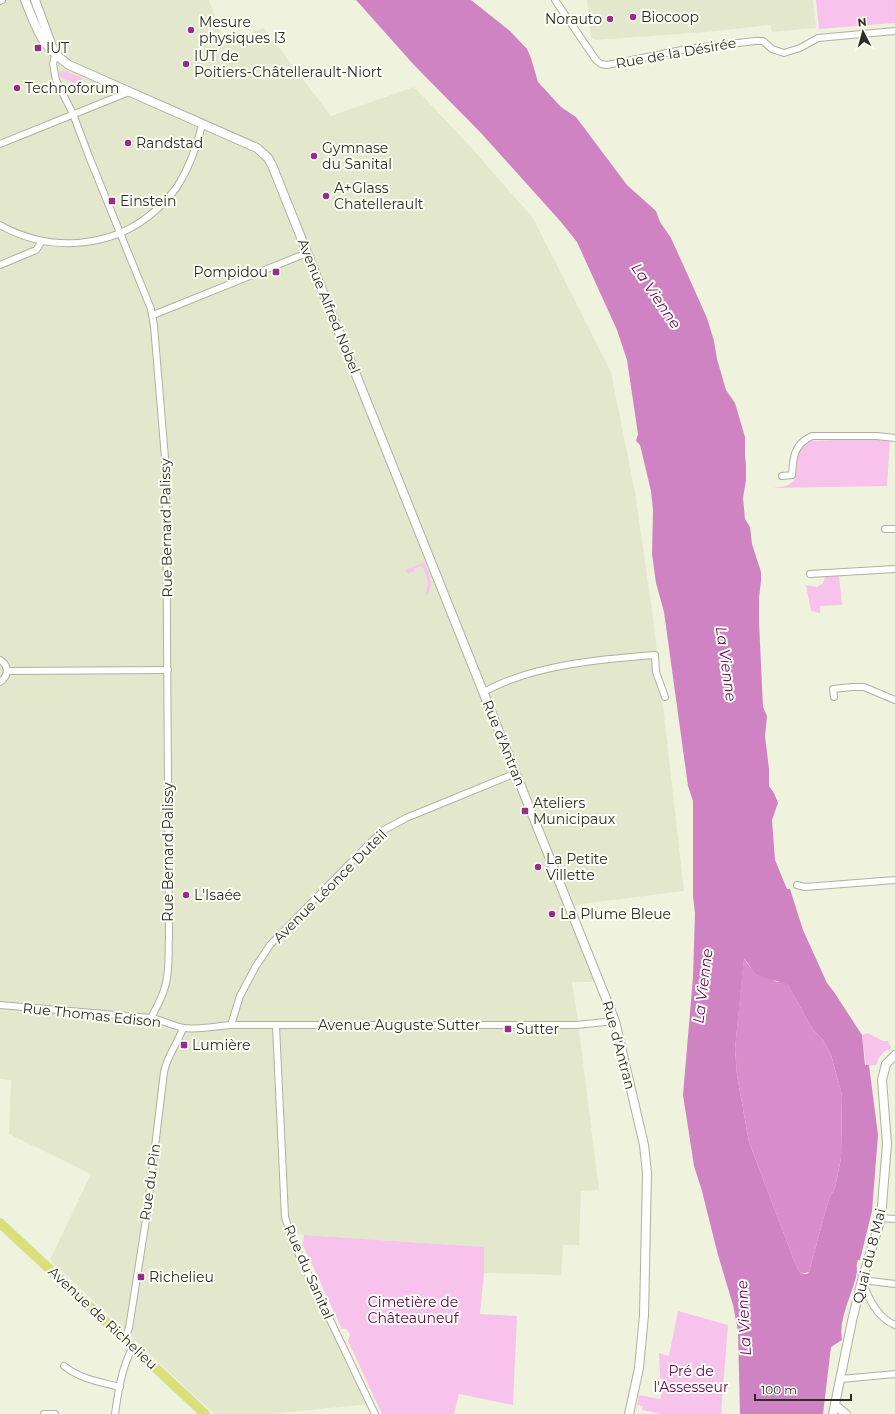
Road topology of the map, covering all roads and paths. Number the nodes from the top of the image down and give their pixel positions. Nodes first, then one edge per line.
1 (26, 0) edge
2 (35, 0) edge
3 (555, 0) edge
4 (895, 31) edge
5 (55, 55) junction
6 (129, 92) junction
7 (73, 114) junction
8 (202, 125) junction
9 (0, 144) edge
10 (0, 224) edge
11 (120, 233) junction
12 (42, 241) junction
13 (307, 253) junction
14 (0, 265) edge
15 (153, 315) junction
16 (895, 438) edge
17 (782, 476) dead end
18 (885, 529) dead end
19 (895, 529) edge
20 (895, 569) edge
21 (810, 574) dead end
22 (0, 660) edge
23 (168, 670) junction
24 (7, 671) junction
25 (476, 675) joint
26 (0, 682) edge
27 (484, 692) junction
28 (665, 697) dead end
29 (834, 697) dead end
30 (895, 700) edge
31 (516, 773) junction
32 (895, 880) edge
33 (797, 885) dead end
34 (0, 1005) edge
35 (151, 1018) junction
36 (615, 1021) junction
37 (231, 1025) junction
38 (276, 1026) junction
39 (183, 1028) junction
40 (892, 1057) edge
41 (881, 1218) junction
42 (895, 1219) edge
43 (0, 1223) edge
44 (862, 1280) junction
45 (895, 1284) edge
46 (895, 1325) edge
47 (125, 1339) junction
48 (133, 1347) junction
49 (64, 1366) dead end
50 (895, 1374) edge
51 (841, 1379) junction
52 (120, 1387) junction
53 (835, 1405) junction
54 (44, 1414) edge
55 (55, 1414) edge
56 (115, 1414) edge
57 (205, 1414) edge
58 (375, 1414) edge
59 (630, 1414) edge
60 (833, 1414) edge
61 (846, 1414) edge

1 - 5 street, Avenue Alfred Nobel
2 - 5 street
3 - 4 street, Rue de la Désirée
5 - 6 street, Avenue Alfred Nobel
5 - 7 street, Rue Bernard Palissy
6 - 7 street
6 - 8 street, Avenue Alfred Nobel
7 - 9 street
7 - 11 street, Rue Bernard Palissy
8 - 11 street
8 - 13 street, Avenue Alfred Nobel
10 - 12 street
11 - 12 street
11 - 15 street, Rue Bernard Palissy
12 - 14 street
13 - 15 street
13 - 25 street, Avenue Alfred Nobel
15 - 23 street, Rue Bernard Palissy
16 - 17 street
18 - 19 street
20 - 21 street
22 - 24 street
23 - 24 street
23 - 35 street, Rue Bernard Palissy
24 - 26 street
25 - 27 street, Rue d'Antran
27 - 28 street
27 - 31 street, Rue d'Antran
29 - 30 street
31 - 36 street, Rue d'Antran
31 - 37 street, Avenue Léonce Duteil
32 - 33 street
34 - 35 street, Rue Thomas Edison
35 - 39 street, Rue Thomas Edison
36 - 38 street, Avenue Auguste Sutter
36 - 59 street, Rue d'Antran
37 - 38 street, Avenue Auguste Sutter
37 - 39 street, Avenue Auguste Sutter
38 - 58 street, Rue du Sanital
39 - 47 street, Rue du Pin
40 - 41 street, Quai du 8 Mai
41 - 42 street
41 - 44 street, Quai du 8 Mai
43 - 47 main road, Avenue de Richelieu
44 - 45 street
44 - 46 street
44 - 51 street, Quai du 8 Mai
47 - 48 main road, Avenue de Richelieu
48 - 52 street
48 - 57 main road, Avenue de Richelieu
49 - 52 street
50 - 51 street
51 - 53 street, Quai du 8 Mai
52 - 56 street
53 - 60 street, Quai du 8 Mai
53 - 61 street
54 - 55 street

